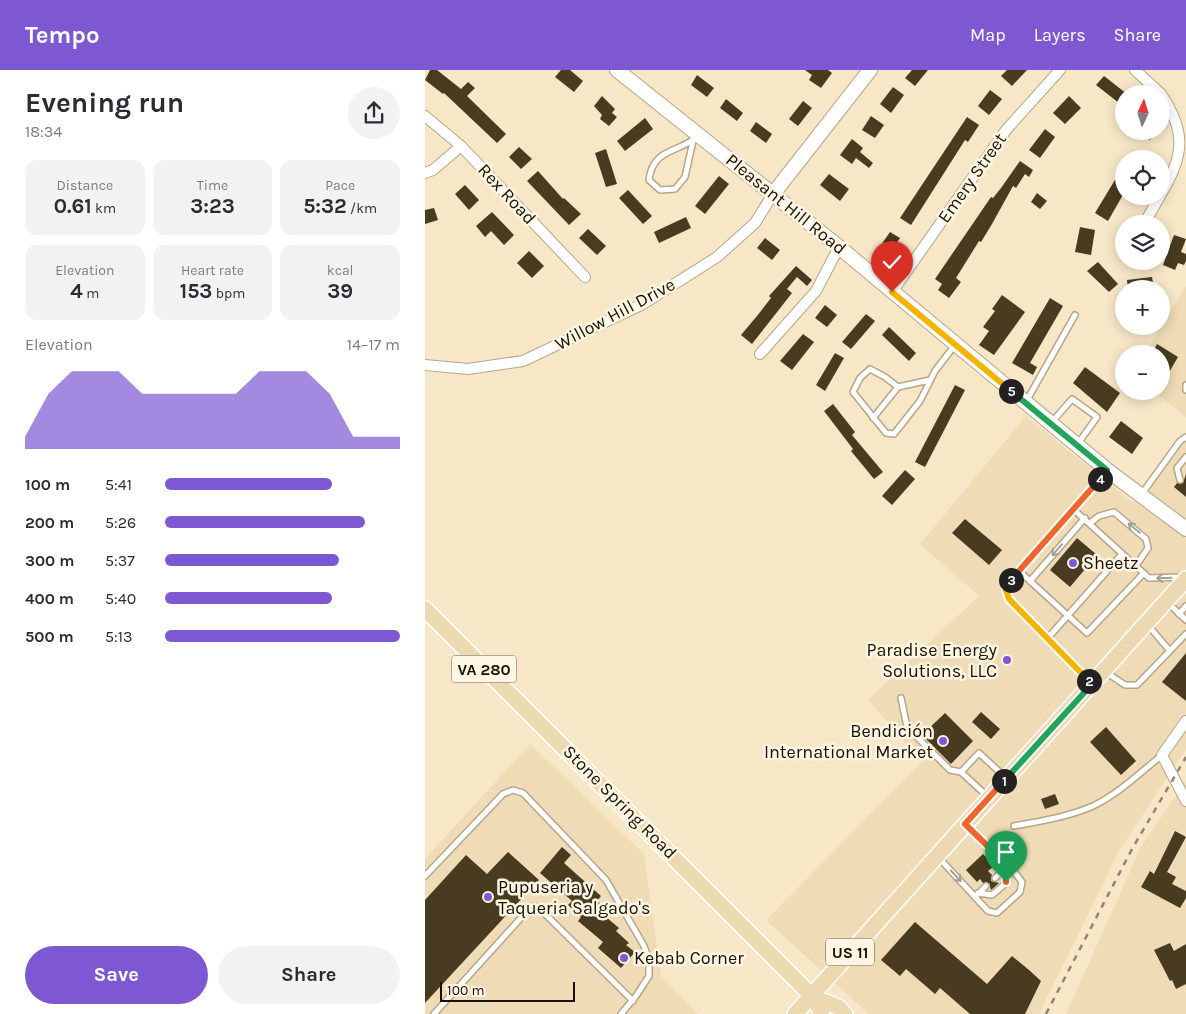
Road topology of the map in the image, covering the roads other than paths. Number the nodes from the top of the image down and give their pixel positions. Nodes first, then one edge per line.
1 (617, 70) edge
2 (1060, 70) edge
3 (1135, 70) edge
4 (867, 71) edge
5 (1151, 85) edge
6 (1170, 104) edge
7 (425, 116) edge
8 (696, 138) junction
9 (461, 146) junction
10 (425, 173) edge
11 (1170, 179) edge
12 (773, 194) junction
13 (839, 247) junction
14 (585, 277) dead end
15 (892, 292) junction
16 (1075, 315) dead end
17 (955, 345) junction
18 (760, 354) dead end
19 (425, 365) edge
20 (930, 380) junction
21 (1186, 385) edge
22 (898, 388) junction
23 (1186, 390) edge
24 (1025, 403) junction
25 (873, 418) junction
26 (1051, 424) junction
27 (1186, 437) edge
28 (1077, 446) junction
29 (1186, 457) edge
30 (1107, 470) junction
31 (1180, 480) dead end
32 (1141, 495) junction
33 (1073, 509) junction
34 (1085, 518) junction
35 (1090, 523) junction
36 (1186, 529) edge
37 (1122, 554) junction
38 (1135, 567) junction
39 (1019, 571) junction
40 (1143, 574) junction
41 (1186, 578) edge
42 (1030, 581) junction
43 (1125, 581) dead end
44 (1130, 586) junction
45 (1117, 590) dead end
46 (1122, 595) junction
47 (1110, 598) dead end
48 (1080, 600) junction
49 (1115, 602) junction
50 (1167, 602) junction
51 (1085, 604) dead end
52 (1103, 605) dead end
53 (1186, 606) edge
54 (425, 609) edge
55 (1108, 610) junction
56 (1179, 614) junction
57 (1066, 615) junction
58 (1186, 620) edge
59 (1147, 624) junction
60 (1186, 634) edge
61 (1047, 639) junction
62 (1170, 651) junction
63 (1104, 671) junction
64 (1092, 684) junction
65 (901, 698) dead end
66 (1186, 721) edge
67 (1162, 755) junction
68 (961, 772) junction
69 (1007, 778) junction
70 (989, 798) junction
71 (1186, 801) edge
72 (965, 824) junction
73 (1013, 826) dead end
74 (937, 855) junction
75 (1006, 867) junction
76 (425, 876) edge
77 (995, 878) dead end
78 (986, 886) dead end
79 (977, 895) junction
80 (813, 997) junction
81 (633, 1001) junction
82 (434, 1014) edge
83 (621, 1014) edge
84 (795, 1014) edge
85 (822, 1014) edge
86 (845, 1014) edge

1 - 8 street, Pleasant Hill Road
2 - 15 street, Emery Street
3 - 5 street
4 - 12 street
6 - 11 street
7 - 9 street, Rex Road
8 - 8 lane
8 - 12 street, Pleasant Hill Road
9 - 10 street
9 - 14 street, Rex Road
12 - 13 street, Pleasant Hill Road
12 - 19 street, Willow Hill Drive
13 - 15 street, Pleasant Hill Road
13 - 18 street
15 - 17 street, Pleasant Hill Road
16 - 24 lane
17 - 20 lane
17 - 24 street, Pleasant Hill Road
20 - 22 lane
20 - 25 lane
21 - 23 lane
22 - 25 lane
22 - 25 lane
24 - 26 street, Pleasant Hill Road
26 - 28 street, Pleasant Hill Road
26 - 28 lane
27 - 32 lane
28 - 30 street, Pleasant Hill Road
29 - 31 lane
30 - 32 street, Pleasant Hill Road
30 - 33 lane
32 - 36 street, Pleasant Hill Road
33 - 34 lane
33 - 39 lane
34 - 35 lane
34 -> 42 lane
35 - 37 lane
38 -> 35 lane
37 - 38 lane
37 - 48 lane
38 - 40 lane
39 - 42 lane
39 - 61 lane
41 -> 40 lane
40 - 44 lane
41 - 50 main road, US 11
42 - 57 lane
43 - 44 lane
44 - 46 lane
45 - 46 lane
46 - 49 lane
47 - 49 lane
48 - 51 lane
48 - 57 lane
49 - 55 lane
50 - 56 lane
50 - 59 main road, US 11
52 - 55 lane
53 - 56 lane
54 - 80 main road, Stone Spring Road / VA 280
55 - 57 lane
56 - 58 lane
57 - 61 lane
59 - 62 lane
59 - 63 main road, US 11
60 - 62 lane
61 - 64 lane
62 - 63 lane
63 - 64 main road, US 11
64 - 69 main road, US 11
65 - 68 lane
66 - 67 street
67 - 71 street
67 - 73 lane
68 - 69 lane
68 - 70 lane
69 - 70 main road, US 11
70 - 72 main road, US 11
72 - 74 main road, US 11
72 - 75 lane
74 -> 79 lane
74 - 80 main road, US 11
75 - 77 lane
75 - 79 lane
75 - 79 lane
76 - 81 lane
78 - 79 lane
80 - 84 main road, US 11
80 - 85 main road, Stone Spring Road / VA 280
80 - 86 main road, Stone Spring Road / VA 280
81 - 82 lane
81 - 83 lane

